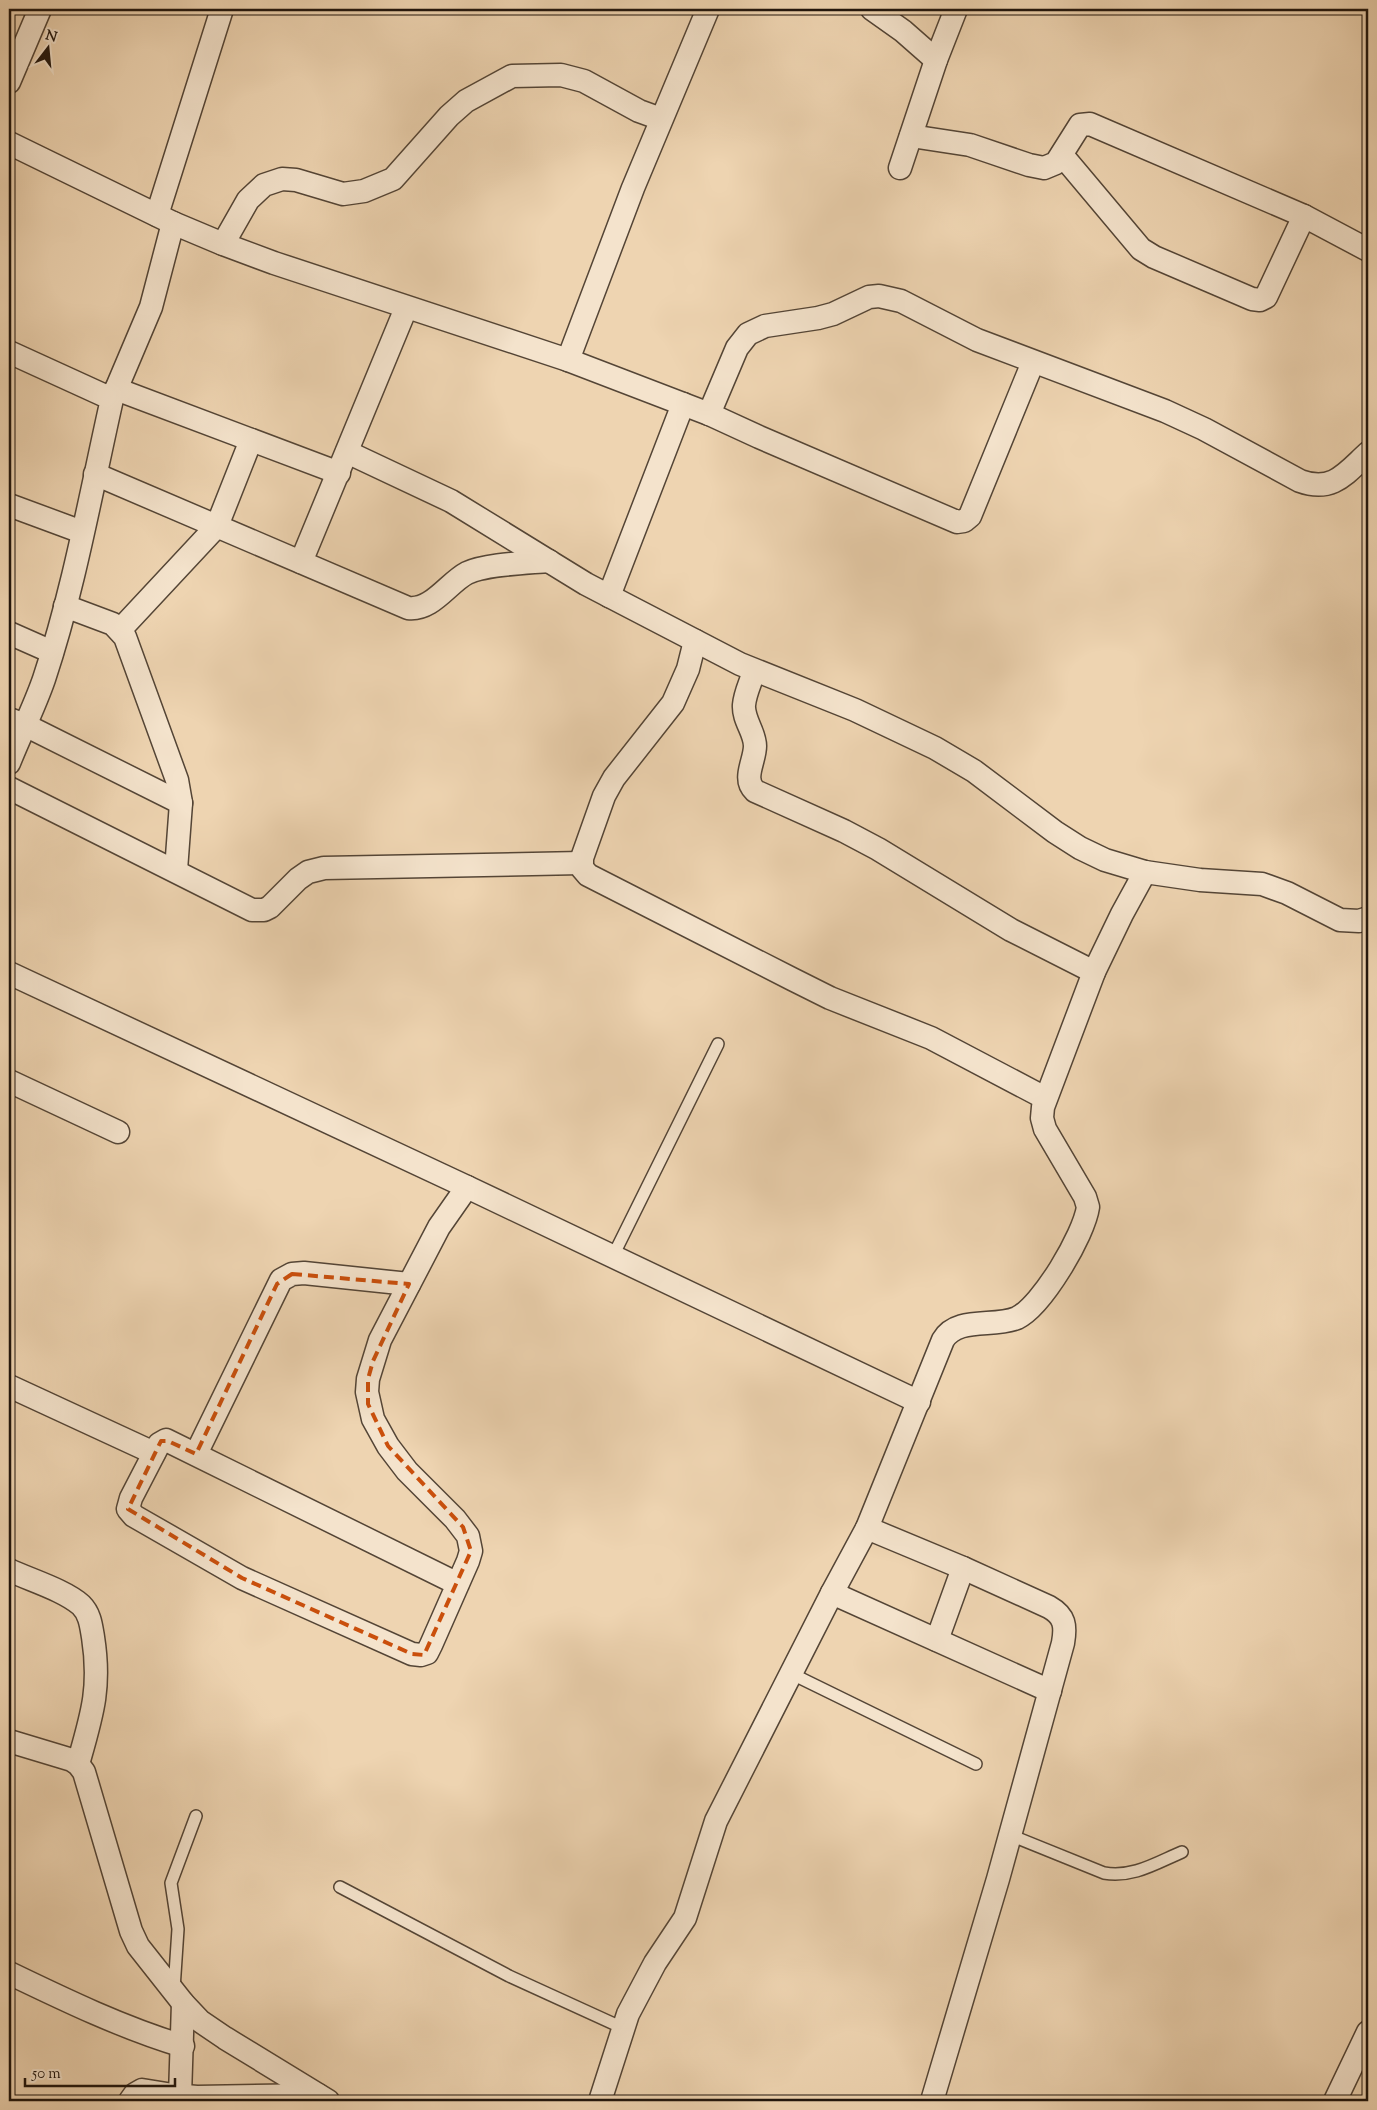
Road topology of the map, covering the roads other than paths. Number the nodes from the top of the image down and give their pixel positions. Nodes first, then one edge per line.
1 (40, 9) edge
2 (222, 9) edge
3 (708, 9) edge
4 (872, 9) edge
5 (956, 9) edge
6 (936, 60) junction
7 (9, 82) edge
8 (661, 119) junction
9 (911, 136) junction
10 (9, 143) edge
11 (1062, 155) junction
12 (900, 168) dead end
13 (1304, 216) junction
14 (165, 219) junction
15 (223, 244) junction
16 (1368, 250) edge
17 (406, 308) junction
18 (9, 352) edge
19 (568, 360) junction
20 (1032, 362) junction
21 (114, 394) junction
22 (682, 404) junction
23 (709, 414) junction
24 (251, 440) junction
25 (347, 452) junction
26 (1368, 453) edge
27 (339, 473) junction
28 (95, 474) junction
29 (9, 505) edge
30 (217, 526) junction
31 (82, 532) junction
32 (549, 560) junction
33 (301, 562) junction
34 (609, 596) junction
35 (65, 606) junction
36 (120, 630) junction
37 (9, 633) edge
38 (696, 640) junction
39 (52, 652) junction
40 (754, 670) junction
41 (17, 722) edge
42 (9, 763) edge
43 (9, 788) edge
44 (181, 804) junction
45 (581, 863) junction
46 (176, 870) junction
47 (1145, 872) junction
48 (1368, 918) edge
49 (1094, 972) junction
50 (9, 973) edge
51 (718, 1044) dead end
52 (9, 1080) edge
53 (1045, 1098) junction
54 (118, 1132) dead end
55 (467, 1186) junction
56 (613, 1256) junction
57 (409, 1284) junction
58 (9, 1386) edge
59 (919, 1402) junction
60 (154, 1452) junction
61 (196, 1454) junction
62 (867, 1528) junction
63 (963, 1568) junction
64 (9, 1570) edge
65 (458, 1584) junction
66 (832, 1593) junction
67 (937, 1640) junction
68 (790, 1673) junction
69 (1050, 1691) junction
70 (9, 1741) edge
71 (78, 1764) junction
72 (976, 1764) dead end
73 (196, 1816) dead end
74 (1010, 1836) junction
75 (1182, 1852) dead end
76 (340, 1887) dead end
77 (9, 1973) edge
78 (178, 1997) junction
79 (623, 2028) junction
80 (1366, 2041) edge
81 (183, 2046) junction
82 (180, 2096) junction
83 (323, 2098) edge
84 (130, 2101) edge
85 (600, 2101) edge
86 (932, 2101) edge
87 (1335, 2101) edge

1 - 7 street
2 - 14 street
3 - 8 street
4 - 6 street
5 - 6 street
6 - 9 street
8 - 15 street
8 - 19 street
9 - 11 street
9 - 12 street
10 - 14 street
11 - 13 street
11 - 13 street
13 - 16 street
14 - 15 street
14 - 21 street
15 - 17 street
17 - 19 street
17 - 25 street
18 - 21 street
19 - 22 street
20 - 23 street
20 - 23 street
20 - 26 street
21 - 24 street
21 - 28 street
22 - 23 street
22 - 34 street
24 - 27 street
24 - 30 street
25 - 27 street
25 - 32 street
27 - 33 street
28 - 30 street
28 - 31 street
29 - 31 street
30 - 33 street
30 - 36 street
31 - 35 street
32 - 33 street
32 - 34 street
34 - 38 street
35 - 36 street
35 - 39 street
36 - 44 street
37 - 39 street
38 - 40 street
38 - 45 street
39 - 41 street
40 - 47 street
40 - 49 street
41 - 42 street
41 - 44 street
43 - 46 street
44 - 46 street
45 - 46 street
45 - 53 street
47 - 48 street
47 - 49 street
49 - 53 street
50 - 55 street
51 - 56 lane
52 - 54 street
53 - 59 street
55 - 56 street
55 - 57 street
56 - 59 street
57 - 61 street
57 - 65 street
58 - 60 street
59 - 62 street
60 - 61 street
60 - 65 street
61 - 65 street
62 - 63 street
62 - 66 street
63 - 67 street
63 - 69 street
64 - 71 street
66 - 67 street
66 - 68 street
67 - 69 street
68 - 72 lane
68 - 79 street
69 - 74 street
70 - 71 street
71 - 78 street
73 - 78 lane
74 - 75 lane
74 - 86 street
76 - 79 lane
77 - 81 street
78 - 81 street
78 - 83 street
79 - 85 street
80 - 87 street
81 - 82 street
82 - 83 street
82 - 84 street

